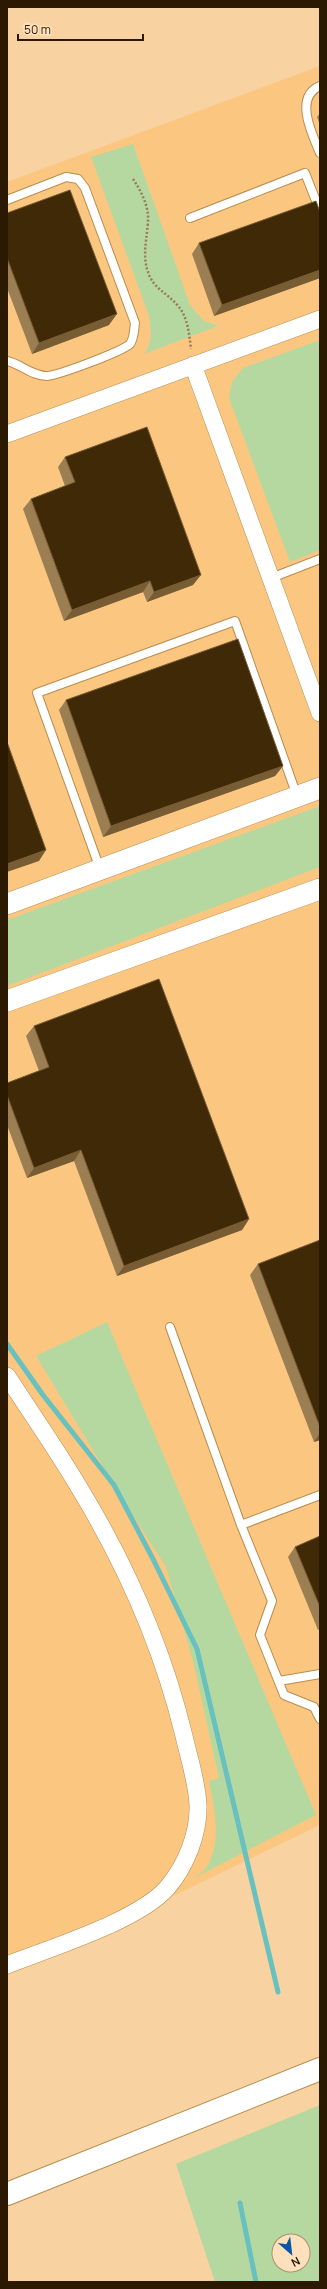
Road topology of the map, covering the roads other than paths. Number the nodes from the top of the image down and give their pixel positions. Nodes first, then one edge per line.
1 (320, 86) edge
2 (320, 154) edge
3 (7, 200) edge
4 (320, 211) edge
5 (190, 218) dead end
6 (320, 319) edge
7 (7, 361) edge
8 (193, 365) junction
9 (7, 434) edge
10 (320, 559) edge
11 (271, 578) junction
12 (320, 713) edge
13 (320, 788) edge
14 (297, 796) junction
15 (101, 870) junction
16 (320, 889) edge
17 (7, 904) edge
18 (7, 1000) edge
19 (170, 1327) dead end
20 (7, 1376) edge
21 (12, 1393) edge
22 (320, 1495) edge
23 (241, 1525) junction
24 (320, 1674) edge
25 (279, 1681) junction
26 (320, 1719) edge
27 (7, 1965) edge
28 (320, 2069) edge
29 (7, 2194) edge

1 - 2 lane
3 - 7 lane
4 - 5 lane
6 - 8 street
8 - 9 street
8 - 11 street
10 - 11 lane
11 - 12 street
13 - 14 street
14 - 15 street
14 - 15 lane
15 - 17 street
16 - 18 street
19 - 23 lane
20 - 21 street
21 - 27 street
22 - 23 lane
23 - 25 lane
24 - 25 lane
25 - 26 lane
28 - 29 highway

